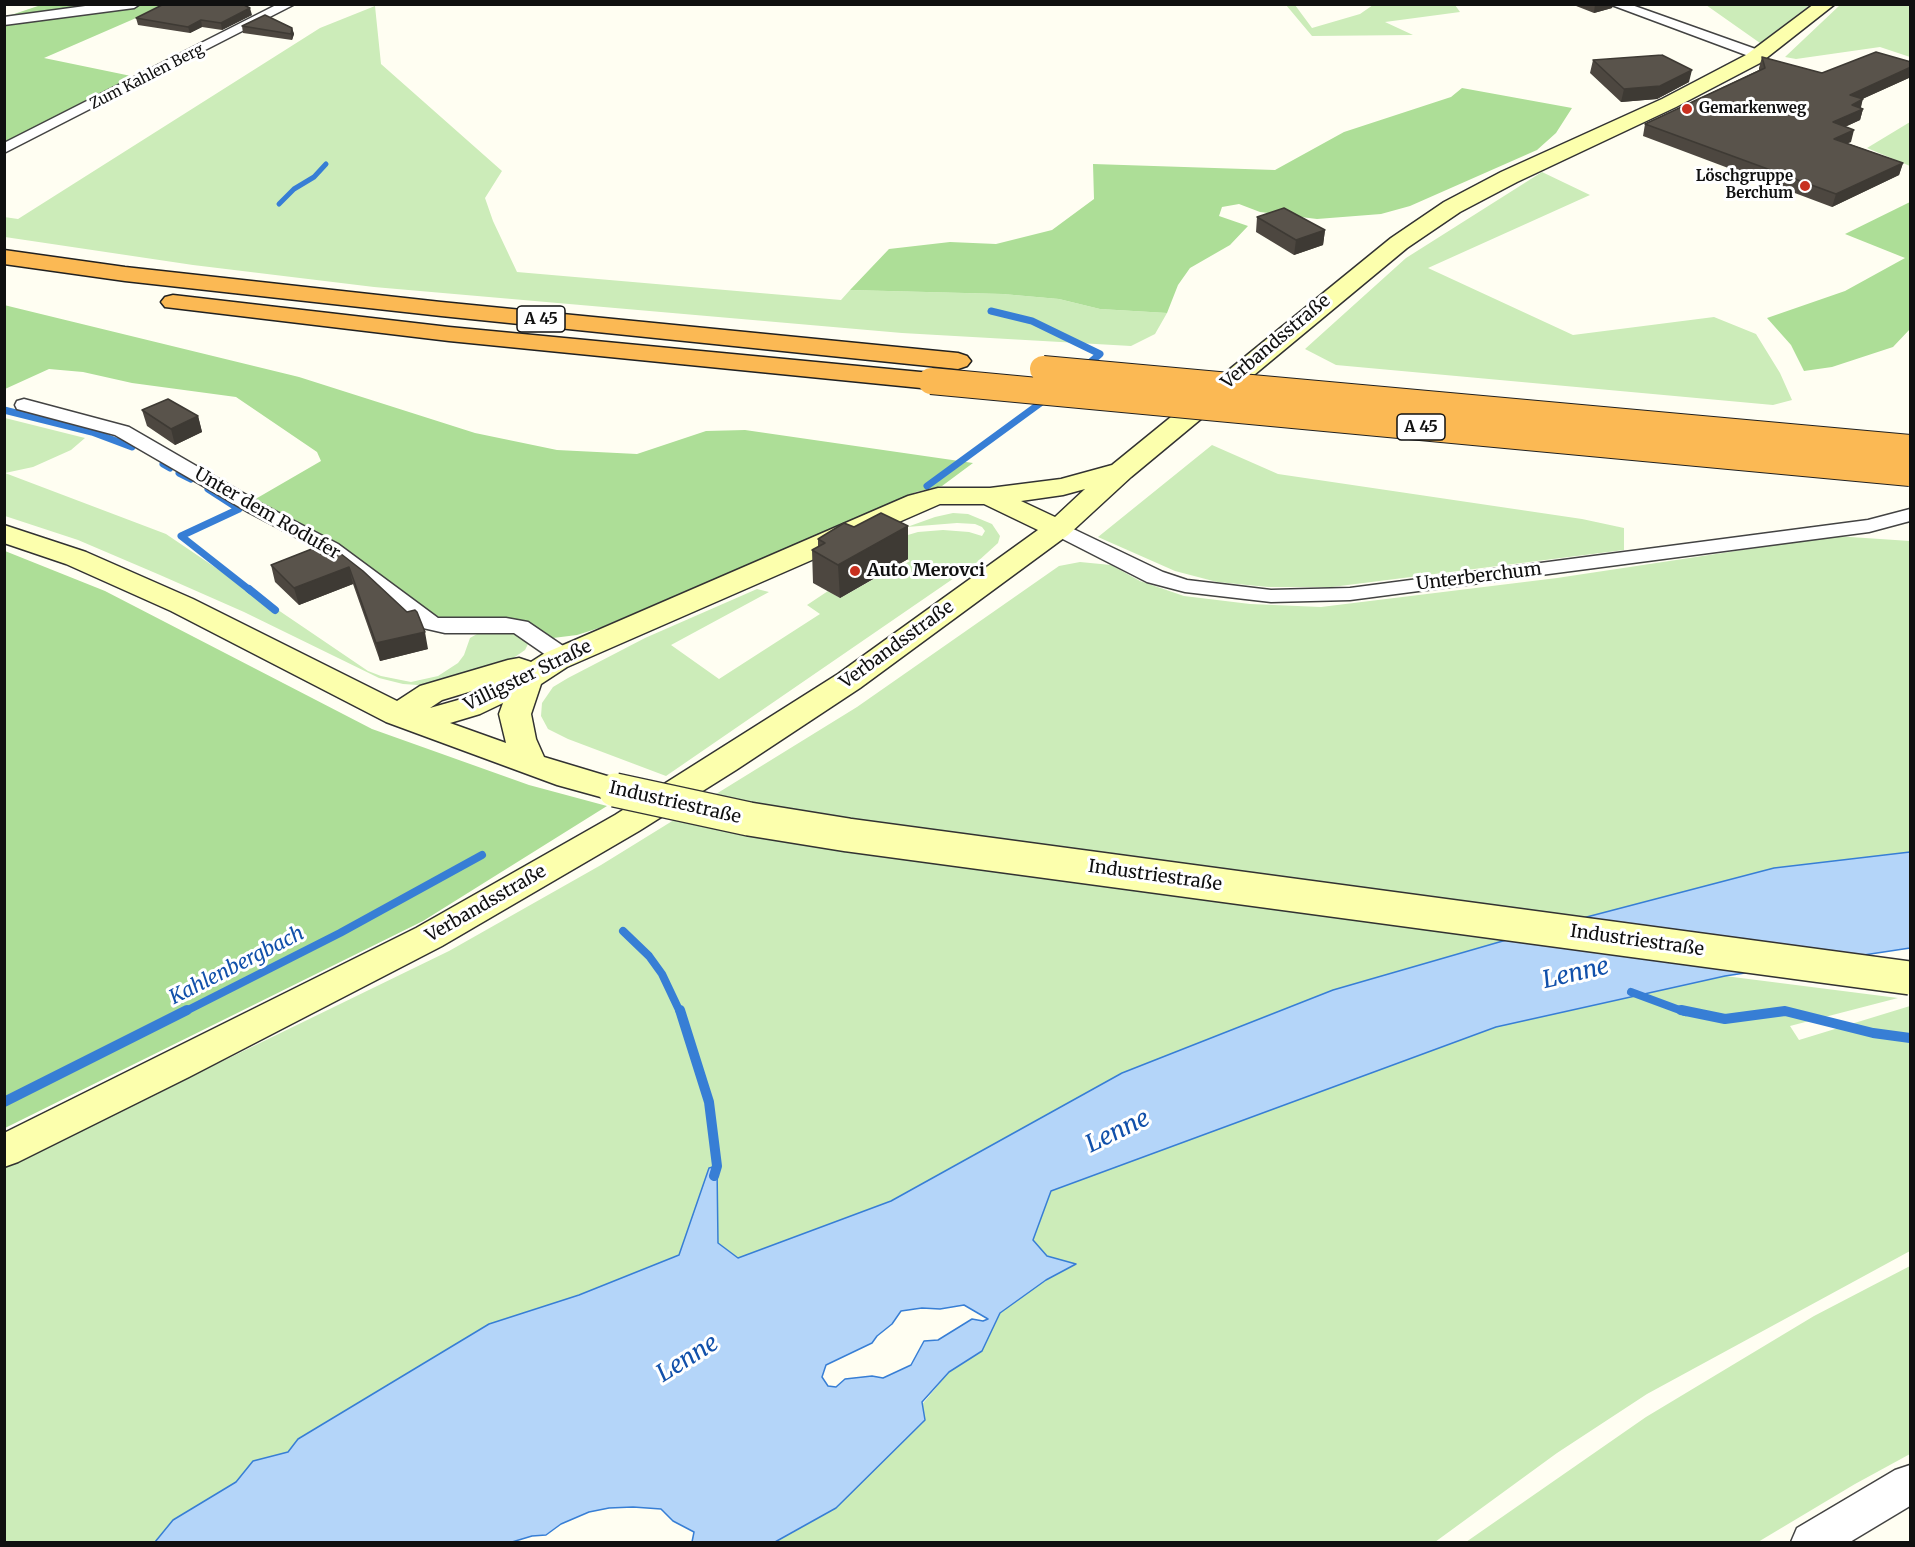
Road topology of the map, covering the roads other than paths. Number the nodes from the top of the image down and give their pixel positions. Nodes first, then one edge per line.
1 (134, 4) edge
2 (289, 4) edge
3 (1615, 4) edge
4 (1826, 4) edge
5 (4, 21) edge
6 (1759, 56) junction
7 (4, 149) edge
8 (4, 257) edge
9 (62, 288) dead end
10 (24, 405) dead end
11 (1911, 448) edge
12 (1121, 471) junction
13 (1911, 473) edge
14 (989, 496) junction
15 (1911, 515) edge
16 (1058, 529) junction
17 (4, 533) edge
18 (560, 658) junction
19 (527, 679) junction
20 (404, 718) junction
21 (531, 764) junction
22 (1911, 978) edge
23 (4, 1151) edge
24 (1911, 1484) edge
25 (1812, 1542) edge

1 - 5 street
2 - 7 street, Zum Kahlen Berg
3 - 6 street
4 - 6 main road, Verbandsstraße
6 - 12 main road, Verbandsstraße
8 - 11 highway, A 45, bridge
9 - 13 highway, A 45, bridge
10 - 18 street, Unter dem Rodufer
12 - 14 main road
12 - 16 main road, Verbandsstraße
14 - 16 main road, Villigster Straße
14 - 18 main road, Villigster Straße
15 - 16 street, Unterberchum
16 - 23 main road, Verbandsstraße
17 - 20 main road
18 - 19 main road, Villigster Straße
18 - 20 main road
19 - 20 main road, Villigster Straße
19 - 21 main road
20 - 21 main road, Industriestraße
21 - 22 main road, Industriestraße, bridge
24 - 25 street

